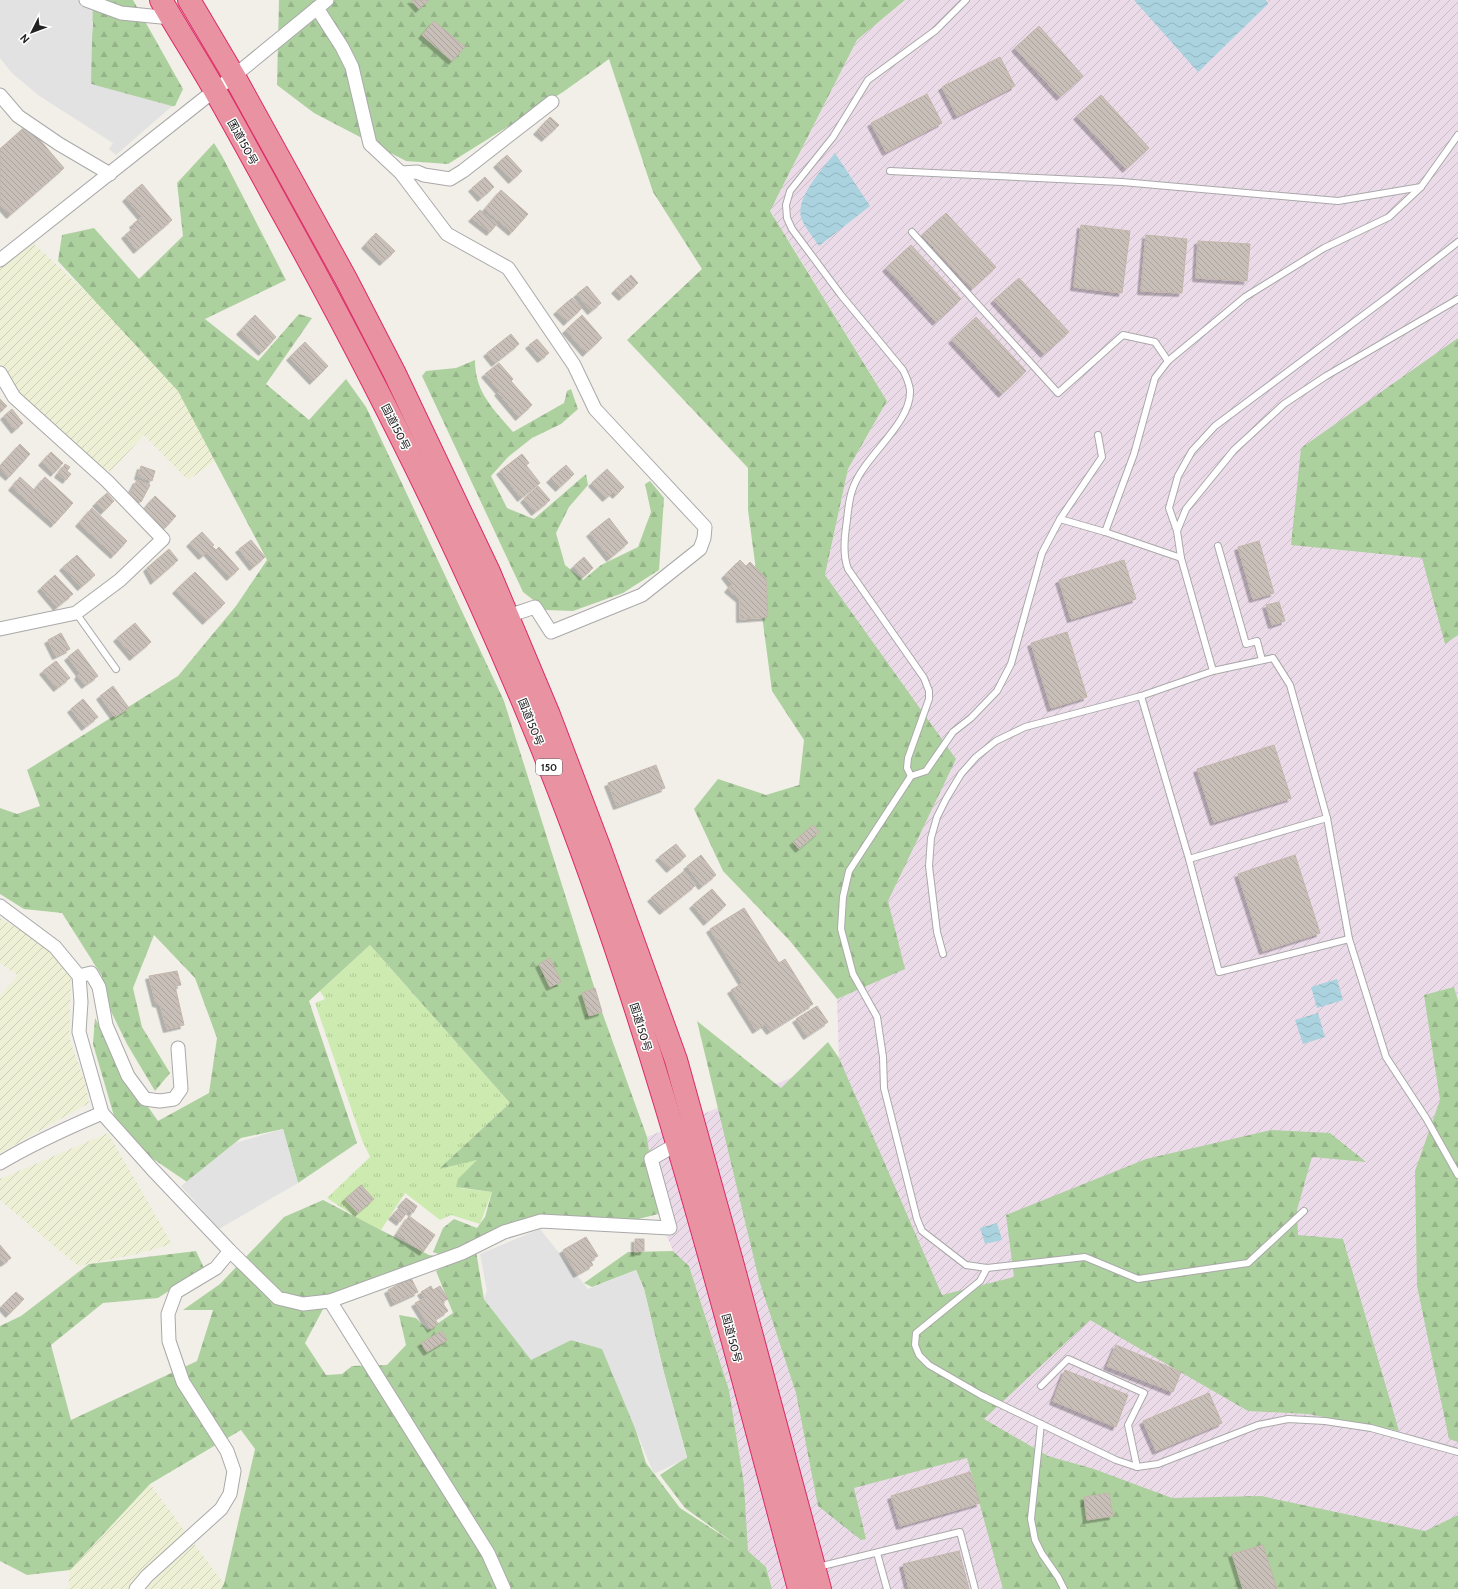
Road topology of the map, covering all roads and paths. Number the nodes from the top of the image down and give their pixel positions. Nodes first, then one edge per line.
1 (86, 0) edge
2 (189, 0) edge
3 (966, 0) edge
4 (322, 4) edge
5 (166, 9) edge
6 (234, 76) junction
7 (214, 90) junction
8 (0, 94) edge
9 (552, 102) dead end
10 (1458, 135) edge
11 (890, 171) dead end
12 (402, 173) junction
13 (110, 174) junction
14 (1421, 187) junction
15 (912, 232) dead end
16 (1458, 242) edge
17 (0, 260) edge
18 (1458, 299) edge
19 (1168, 361) junction
20 (0, 373) edge
21 (1098, 435) dead end
22 (1060, 519) junction
23 (1177, 531) junction
24 (1105, 532) junction
25 (1218, 546) dead end
26 (1182, 558) junction
27 (76, 612) junction
28 (508, 616) junction
29 (0, 629) edge
30 (1262, 660) junction
31 (116, 669) dead end
32 (1213, 671) junction
33 (1141, 696) junction
34 (911, 776) junction
35 (1327, 818) junction
36 (1189, 859) junction
37 (0, 906) edge
38 (1349, 939) junction
39 (943, 954) dead end
40 (79, 976) junction
41 (178, 1048) dead end
42 (102, 1113) junction
43 (677, 1144) junction
44 (0, 1163) edge
45 (1458, 1175) edge
46 (1304, 1211) dead end
47 (230, 1251) junction
48 (987, 1268) junction
49 (330, 1301) junction
50 (1041, 1386) dead end
51 (1041, 1424) junction
52 (1458, 1452) edge
53 (1137, 1467) junction
54 (877, 1553) junction
55 (814, 1568) junction
56 (136, 1589) edge
57 (504, 1589) edge
58 (799, 1589) edge
59 (820, 1589) edge
60 (887, 1589) edge
61 (975, 1589) edge
62 (1064, 1589) edge

1 - 5 street
2 - 6 highway, 国道150号 / 150
3 - 34 lane
4 - 6 street
4 - 12 street
5 - 7 highway, 国道150号 / 150
6 - 7 street
6 - 28 highway, 国道150号 / 150
7 - 13 street
7 - 43 highway, 国道150号 / 150
8 - 13 street
9 - 12 street
10 - 14 lane
11 - 14 lane
12 - 28 street
13 - 17 street
14 - 19 lane
15 - 19 lane
16 - 23 lane
18 - 23 lane
19 - 24 lane
20 - 27 street
21 - 22 lane
22 - 24 lane
22 - 34 lane
23 - 26 lane
24 - 26 lane
25 - 30 lane
26 - 32 lane
27 - 29 street
27 - 31 lane
28 - 55 highway, 国道150号 / 150
30 - 32 lane
30 - 35 lane
32 - 33 lane
33 - 36 lane
33 - 39 lane
34 - 48 lane
35 - 36 lane
35 - 38 lane
36 - 38 lane
37 - 40 street
38 - 45 lane
40 - 41 street
40 - 42 street
42 - 44 street
42 - 47 street
43 - 49 street
43 - 58 highway, 国道150号 / 150
46 - 48 lane
47 - 49 street
47 - 56 street
48 - 51 lane
49 - 57 street
50 - 53 lane
51 - 53 lane
51 - 62 lane
52 - 53 lane
54 - 55 lane
54 - 60 lane
54 - 61 lane
55 - 59 highway, 国道150号 / 150

